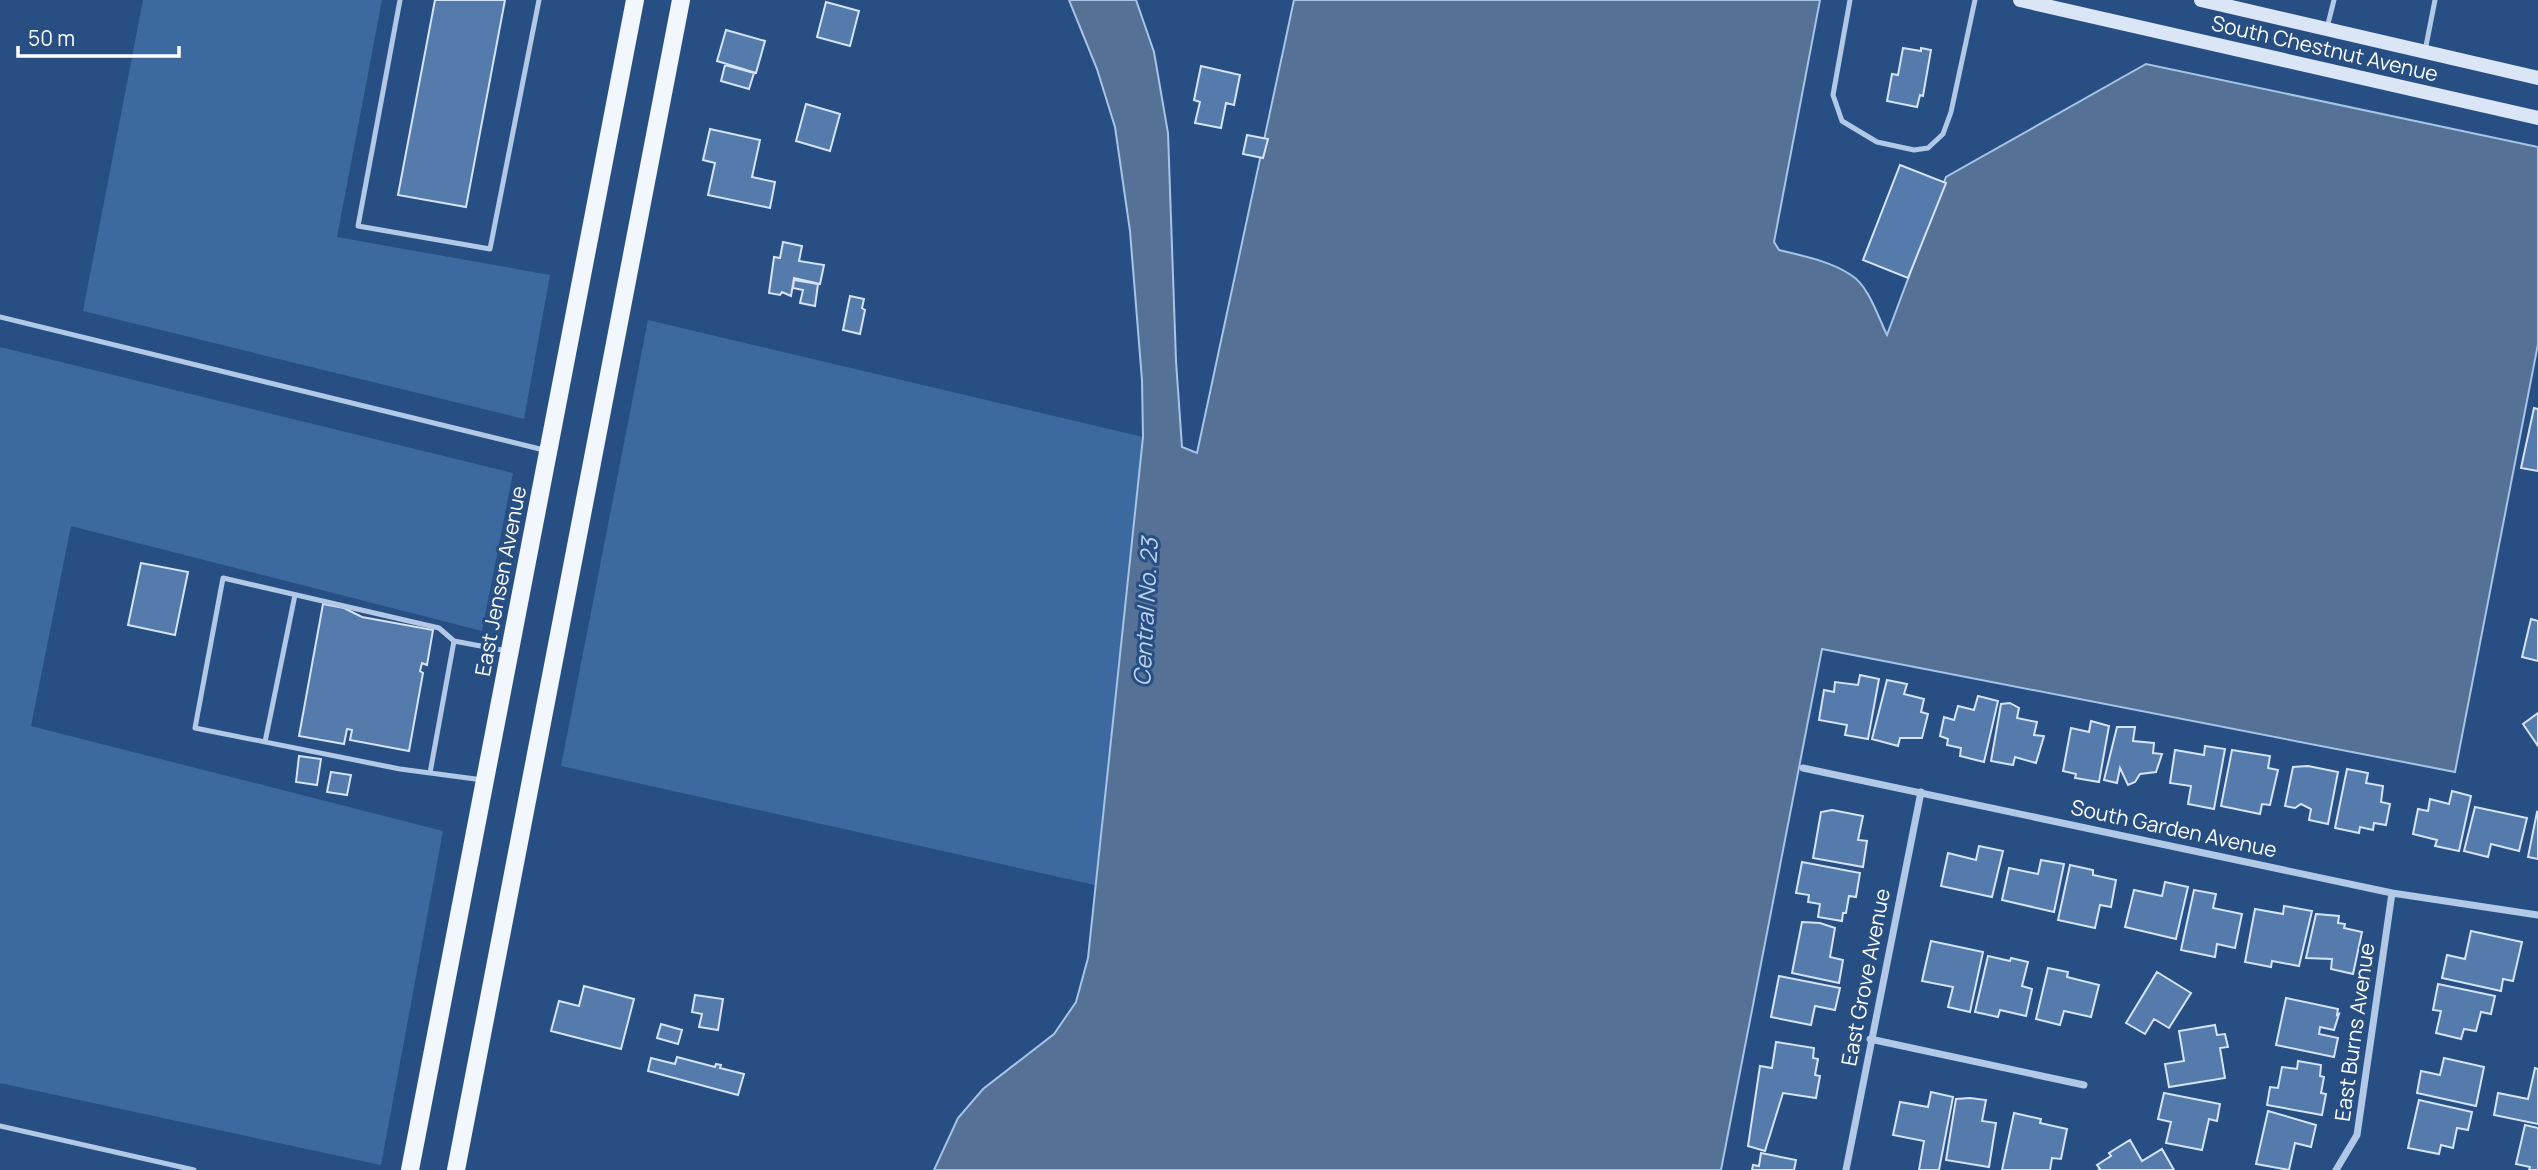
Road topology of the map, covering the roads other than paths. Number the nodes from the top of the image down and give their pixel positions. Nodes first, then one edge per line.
1 (400, 0) edge
2 (539, 0) edge
3 (635, 0) edge
4 (681, 0) edge
5 (1850, 0) edge
6 (1975, 0) edge
7 (2021, 0) edge
8 (2334, 0) edge
9 (2435, 0) edge
10 (2208, 1) edge
11 (2327, 29) junction
12 (2425, 51) junction
13 (2538, 78) edge
14 (2538, 118) edge
15 (0, 317) edge
16 (548, 451) junction
17 (295, 595) junction
18 (454, 641) junction
19 (510, 651) junction
20 (265, 742) junction
21 (1803, 768) dead end
22 (430, 773) junction
23 (485, 780) junction
24 (1921, 792) junction
25 (2392, 893) junction
26 (2538, 915) edge
27 (1870, 1039) junction
28 (2084, 1085) dead end
29 (0, 1126) edge
30 (194, 1170) edge
31 (410, 1170) edge
32 (456, 1170) edge
33 (1846, 1170) edge
34 (2336, 1170) edge

1 - 2 lane
3 - 16 main road, East Jensen Avenue
4 - 32 main road
5 - 6 lane
7 - 14 main road, South Chestnut Avenue
8 - 11 lane
9 - 12 lane
10 - 11 main road, South Chestnut Avenue
11 - 12 main road, South Chestnut Avenue
12 - 13 main road, South Chestnut Avenue
15 - 16 lane
16 - 19 main road, East Jensen Avenue
17 - 18 lane
17 - 20 lane
17 - 20 lane
18 - 19 lane
18 - 22 lane
19 - 23 main road, East Jensen Avenue
20 - 22 lane
21 - 24 street, South Garden Avenue
22 - 23 lane
23 - 31 main road, East Jensen Avenue
24 - 25 street, South Garden Avenue
24 - 27 street, East Grove Avenue
25 - 26 street, South Garden Avenue
25 - 34 street, East Burns Avenue
27 - 28 street
27 - 33 street, East Grove Avenue
29 - 30 lane

